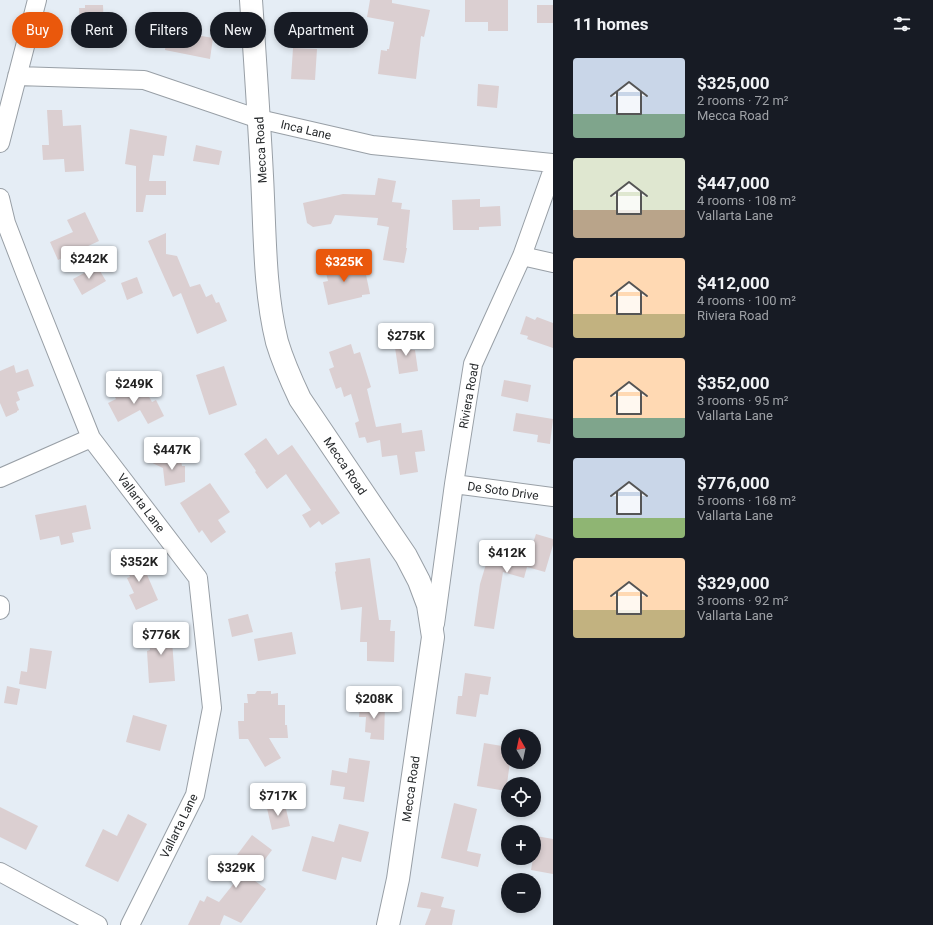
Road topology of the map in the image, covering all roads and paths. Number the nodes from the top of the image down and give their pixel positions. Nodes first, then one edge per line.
1 (37, 0) edge
2 (251, 0) edge
3 (17, 76) junction
4 (259, 119) junction
5 (0, 143) edge
6 (553, 163) edge
7 (553, 169) edge
8 (0, 198) edge
9 (522, 256) junction
10 (553, 263) edge
11 (90, 438) junction
12 (0, 478) edge
13 (454, 484) junction
14 (553, 497) edge
15 (0, 605) edge
16 (0, 610) edge
17 (433, 637) junction
18 (0, 872) edge
19 (98, 925) edge
20 (130, 925) edge
21 (388, 925) edge

1 - 3 street
2 - 4 street, Mecca Road
3 - 4 street, Inca Lane
3 - 5 street
4 - 6 street, Inca Lane
4 - 17 street, Mecca Road
7 - 9 street, Riviera Road
8 - 11 street, Vallarta Lane
9 - 10 street
9 - 13 street, Riviera Road
11 - 12 street
11 - 20 street, Vallarta Lane
13 - 14 street, De Soto Drive
13 - 17 street, Riviera Road
15 - 16 street
17 - 21 street, Mecca Road
18 - 19 street

